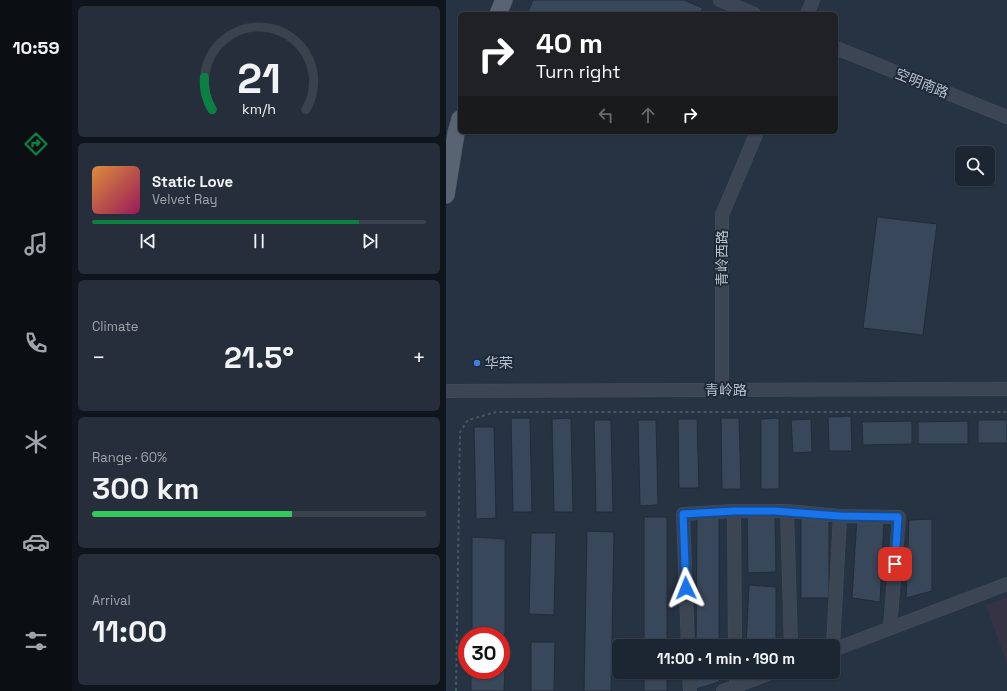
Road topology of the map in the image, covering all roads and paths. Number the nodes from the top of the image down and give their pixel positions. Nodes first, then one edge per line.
1 (504, 0) edge
2 (720, 0) edge
3 (813, 0) edge
4 (499, 12) edge
5 (749, 12) edge
6 (808, 12) edge
7 (838, 49) edge
8 (1007, 118) edge
9 (454, 128) edge
10 (756, 134) edge
11 (446, 195) edge
12 (1007, 389) edge
13 (722, 390) junction
14 (446, 391) edge
15 (1007, 412) edge
16 (734, 511) junction
17 (787, 511) junction
18 (840, 516) junction
19 (1007, 584) edge
20 (890, 628) junction
21 (688, 639) edge
22 (735, 639) edge
23 (791, 639) edge
24 (833, 639) edge
25 (840, 647) edge
26 (689, 679) edge
27 (736, 679) edge
28 (754, 679) edge
29 (736, 686) junction
30 (456, 691) edge
31 (690, 691) edge
32 (723, 691) edge

1 - 4 main road
2 - 5 street
3 - 6 street
7 - 8 street, 空明南路
9 - 11 main road
10 - 13 street, 青岭西路
12 - 13 street, 青岭路
13 - 14 street, 青岭路
15 - 30 path
16 - 17 street
16 - 21 street
16 - 22 street
17 - 18 street
17 - 23 street
18 - 20 street
18 - 24 street
19 - 20 street
20 - 25 street
26 - 31 street
27 - 29 street
28 - 29 street
29 - 32 street

